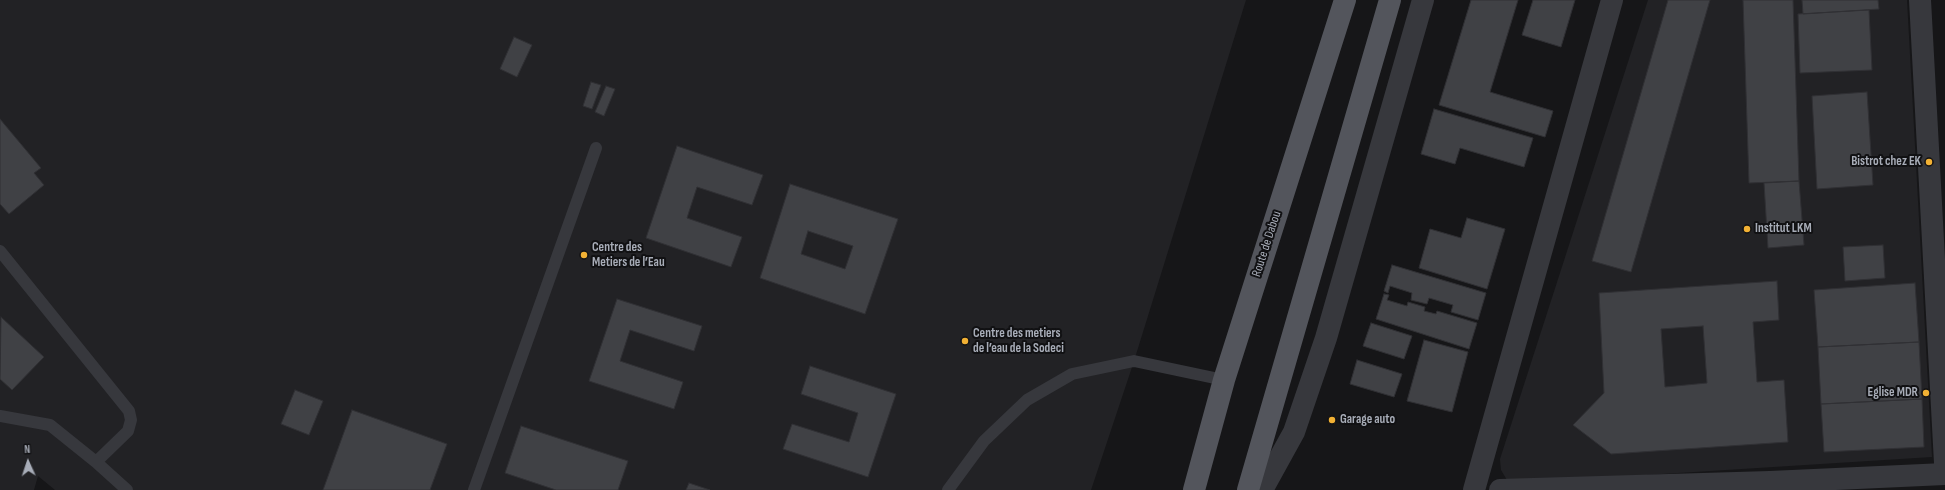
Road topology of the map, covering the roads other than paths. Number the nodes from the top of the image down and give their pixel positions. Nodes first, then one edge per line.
1 (1345, 0) edge
2 (1390, 0) edge
3 (1423, 0) edge
4 (1612, 0) edge
5 (1920, 0) edge
6 (596, 148) dead end
7 (0, 251) edge
8 (1224, 380) junction
9 (0, 416) edge
10 (96, 462) junction
11 (1945, 463) edge
12 (1945, 474) edge
13 (1770, 486) edge
14 (127, 490) edge
15 (474, 490) edge
16 (948, 490) edge
17 (1194, 490) edge
18 (1248, 490) edge
19 (1262, 490) edge
20 (1474, 490) edge
21 (1500, 490) edge

1 - 8 main road, Route de Dabou
2 - 18 main road
3 - 19 street
4 - 20 street
5 - 11 street
6 - 15 lane
7 - 10 lane
8 - 16 lane
8 - 17 main road, Route de Dabou
9 - 10 lane
10 - 14 lane
12 - 13 street
13 - 21 street

